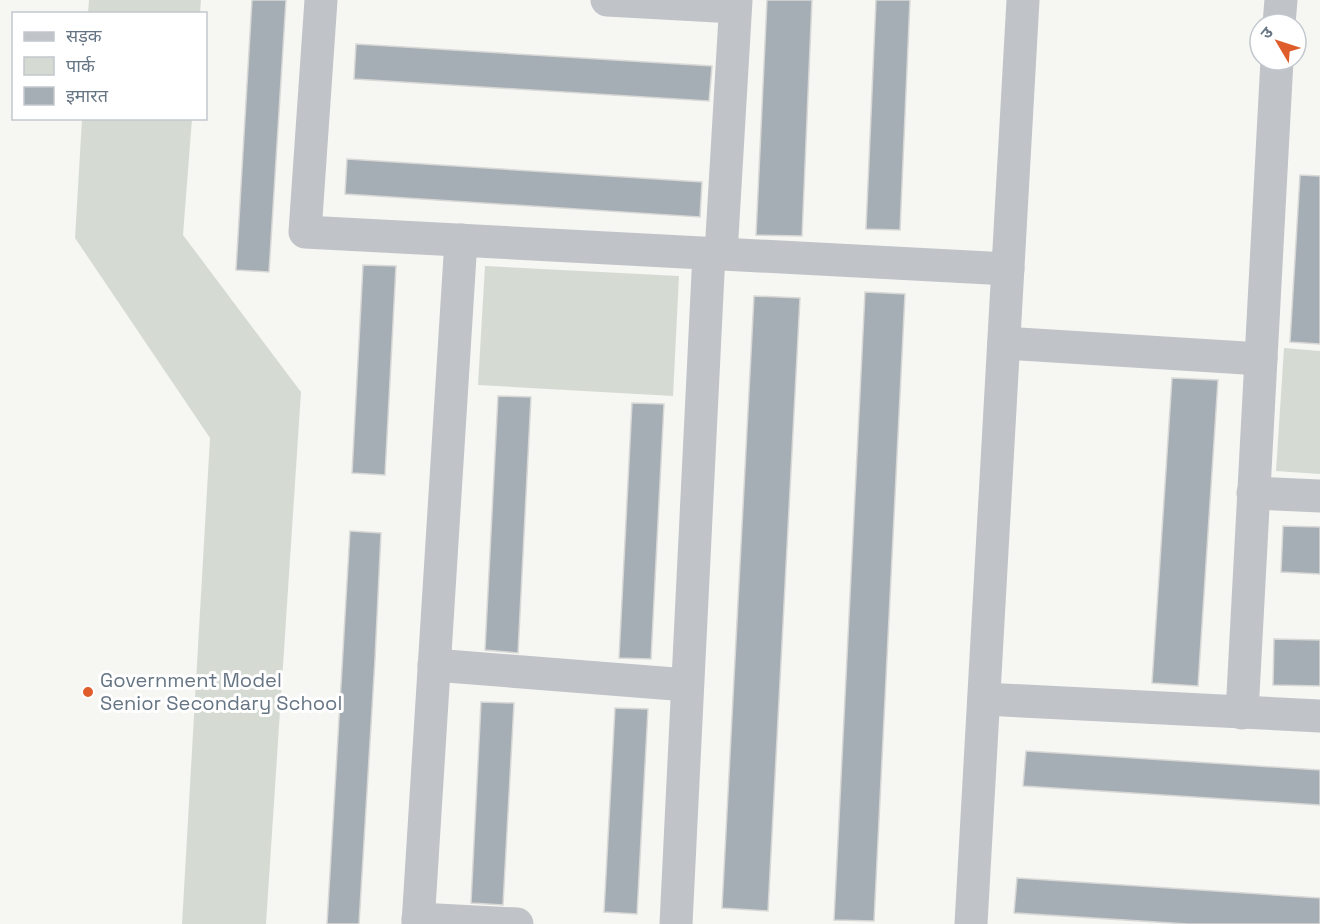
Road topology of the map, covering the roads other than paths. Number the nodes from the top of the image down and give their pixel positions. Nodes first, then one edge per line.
1 (321, 0) edge
2 (607, 0) edge
3 (1023, 0) edge
4 (735, 3) edge
5 (1276, 72) edge
6 (460, 240) junction
7 (715, 254) junction
8 (1008, 269) junction
9 (1004, 343) junction
10 (1261, 359) junction
11 (1254, 494) junction
12 (1320, 496) edge
13 (434, 665) junction
14 (687, 685) junction
15 (984, 699) junction
16 (1242, 713) junction
17 (1320, 716) edge
18 (418, 922) edge
19 (517, 924) edge
20 (676, 924) edge
21 (971, 924) edge

1 - 6 street
2 - 4 street
3 - 8 street
4 - 7 street
5 - 10 street
6 - 7 street
6 - 13 street
7 - 8 street
7 - 14 street
8 - 9 street
9 - 10 street
9 - 15 street
10 - 11 street
11 - 12 street
11 - 16 street
13 - 14 street
13 - 18 street
14 - 20 street
15 - 16 street
15 - 21 street
16 - 17 street
18 - 19 street

